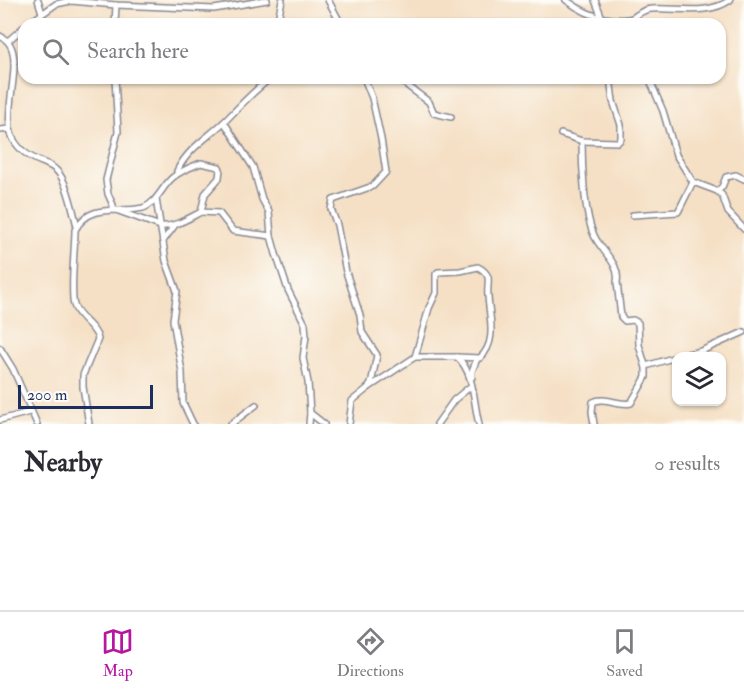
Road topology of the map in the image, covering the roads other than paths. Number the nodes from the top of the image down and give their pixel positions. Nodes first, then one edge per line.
1 (38, 0) edge
2 (282, 0) edge
3 (328, 0) edge
4 (566, 0) edge
5 (595, 0) edge
6 (652, 0) edge
7 (730, 0) edge
8 (264, 1) edge
9 (116, 5) junction
10 (651, 8) junction
11 (42, 13) junction
12 (36, 18) edge
13 (115, 18) edge
14 (278, 18) edge
15 (338, 18) edge
16 (597, 18) edge
17 (602, 18) edge
18 (634, 18) edge
19 (18, 32) edge
20 (0, 36) edge
21 (8, 41) junction
22 (115, 84) edge
23 (263, 84) edge
24 (366, 84) edge
25 (405, 84) edge
26 (611, 84) edge
27 (652, 84) edge
28 (451, 117) dead end
29 (224, 122) junction
30 (10, 129) junction
31 (0, 130) edge
32 (561, 134) dead end
33 (582, 141) junction
34 (177, 171) dead end
35 (744, 179) edge
36 (693, 182) junction
37 (717, 191) junction
38 (156, 199) junction
39 (112, 209) junction
40 (201, 212) junction
41 (633, 215) dead end
42 (176, 224) junction
43 (77, 226) junction
44 (160, 226) junction
45 (744, 229) edge
46 (271, 236) junction
47 (163, 241) junction
48 (744, 332) edge
49 (0, 348) edge
50 (697, 352) edge
51 (415, 357) junction
52 (457, 357) junction
53 (477, 359) junction
54 (672, 359) edge
55 (646, 366) junction
56 (472, 378) junction
57 (471, 386) junction
58 (368, 388) junction
59 (256, 405) dead end
60 (30, 412) junction
61 (310, 413) junction
62 (0, 422) edge
63 (37, 424) edge
64 (89, 424) edge
65 (193, 424) edge
66 (231, 424) edge
67 (309, 424) edge
68 (324, 424) edge
69 (349, 424) edge
70 (437, 424) edge
71 (479, 424) edge
72 (594, 424) edge

1 - 11 street
2 - 14 street
3 - 15 street
4 - 16 street
5 - 17 street
6 - 10 street
7 - 10 street
8 - 9 street
9 - 11 street
9 - 13 street
10 - 18 street
11 - 12 street
19 - 21 street
20 - 21 street
21 - 30 street
22 - 39 street
23 - 29 street
24 - 58 street
25 - 28 street
26 - 33 street
27 - 36 street
29 - 34 street
29 - 46 street
30 - 31 street
30 - 43 street
32 - 33 street
33 - 55 street
35 - 37 street
36 - 37 street
36 - 41 street
37 - 45 street
38 - 39 street
38 - 40 street
38 - 44 street
39 - 43 street
39 - 44 street
40 - 42 street
40 - 46 street
42 - 44 street
42 - 47 street
43 - 64 street
44 - 47 street
46 - 61 street
47 - 65 street
48 - 50 street
49 - 60 street
51 - 52 street
51 - 53 street
51 - 58 street
52 - 53 street
52 - 56 street
53 - 56 street
54 - 55 street
55 - 72 street
56 - 57 street
57 - 70 street
57 - 71 street
58 - 69 street
59 - 66 street
60 - 62 street
60 - 63 street
61 - 67 street
61 - 68 street

